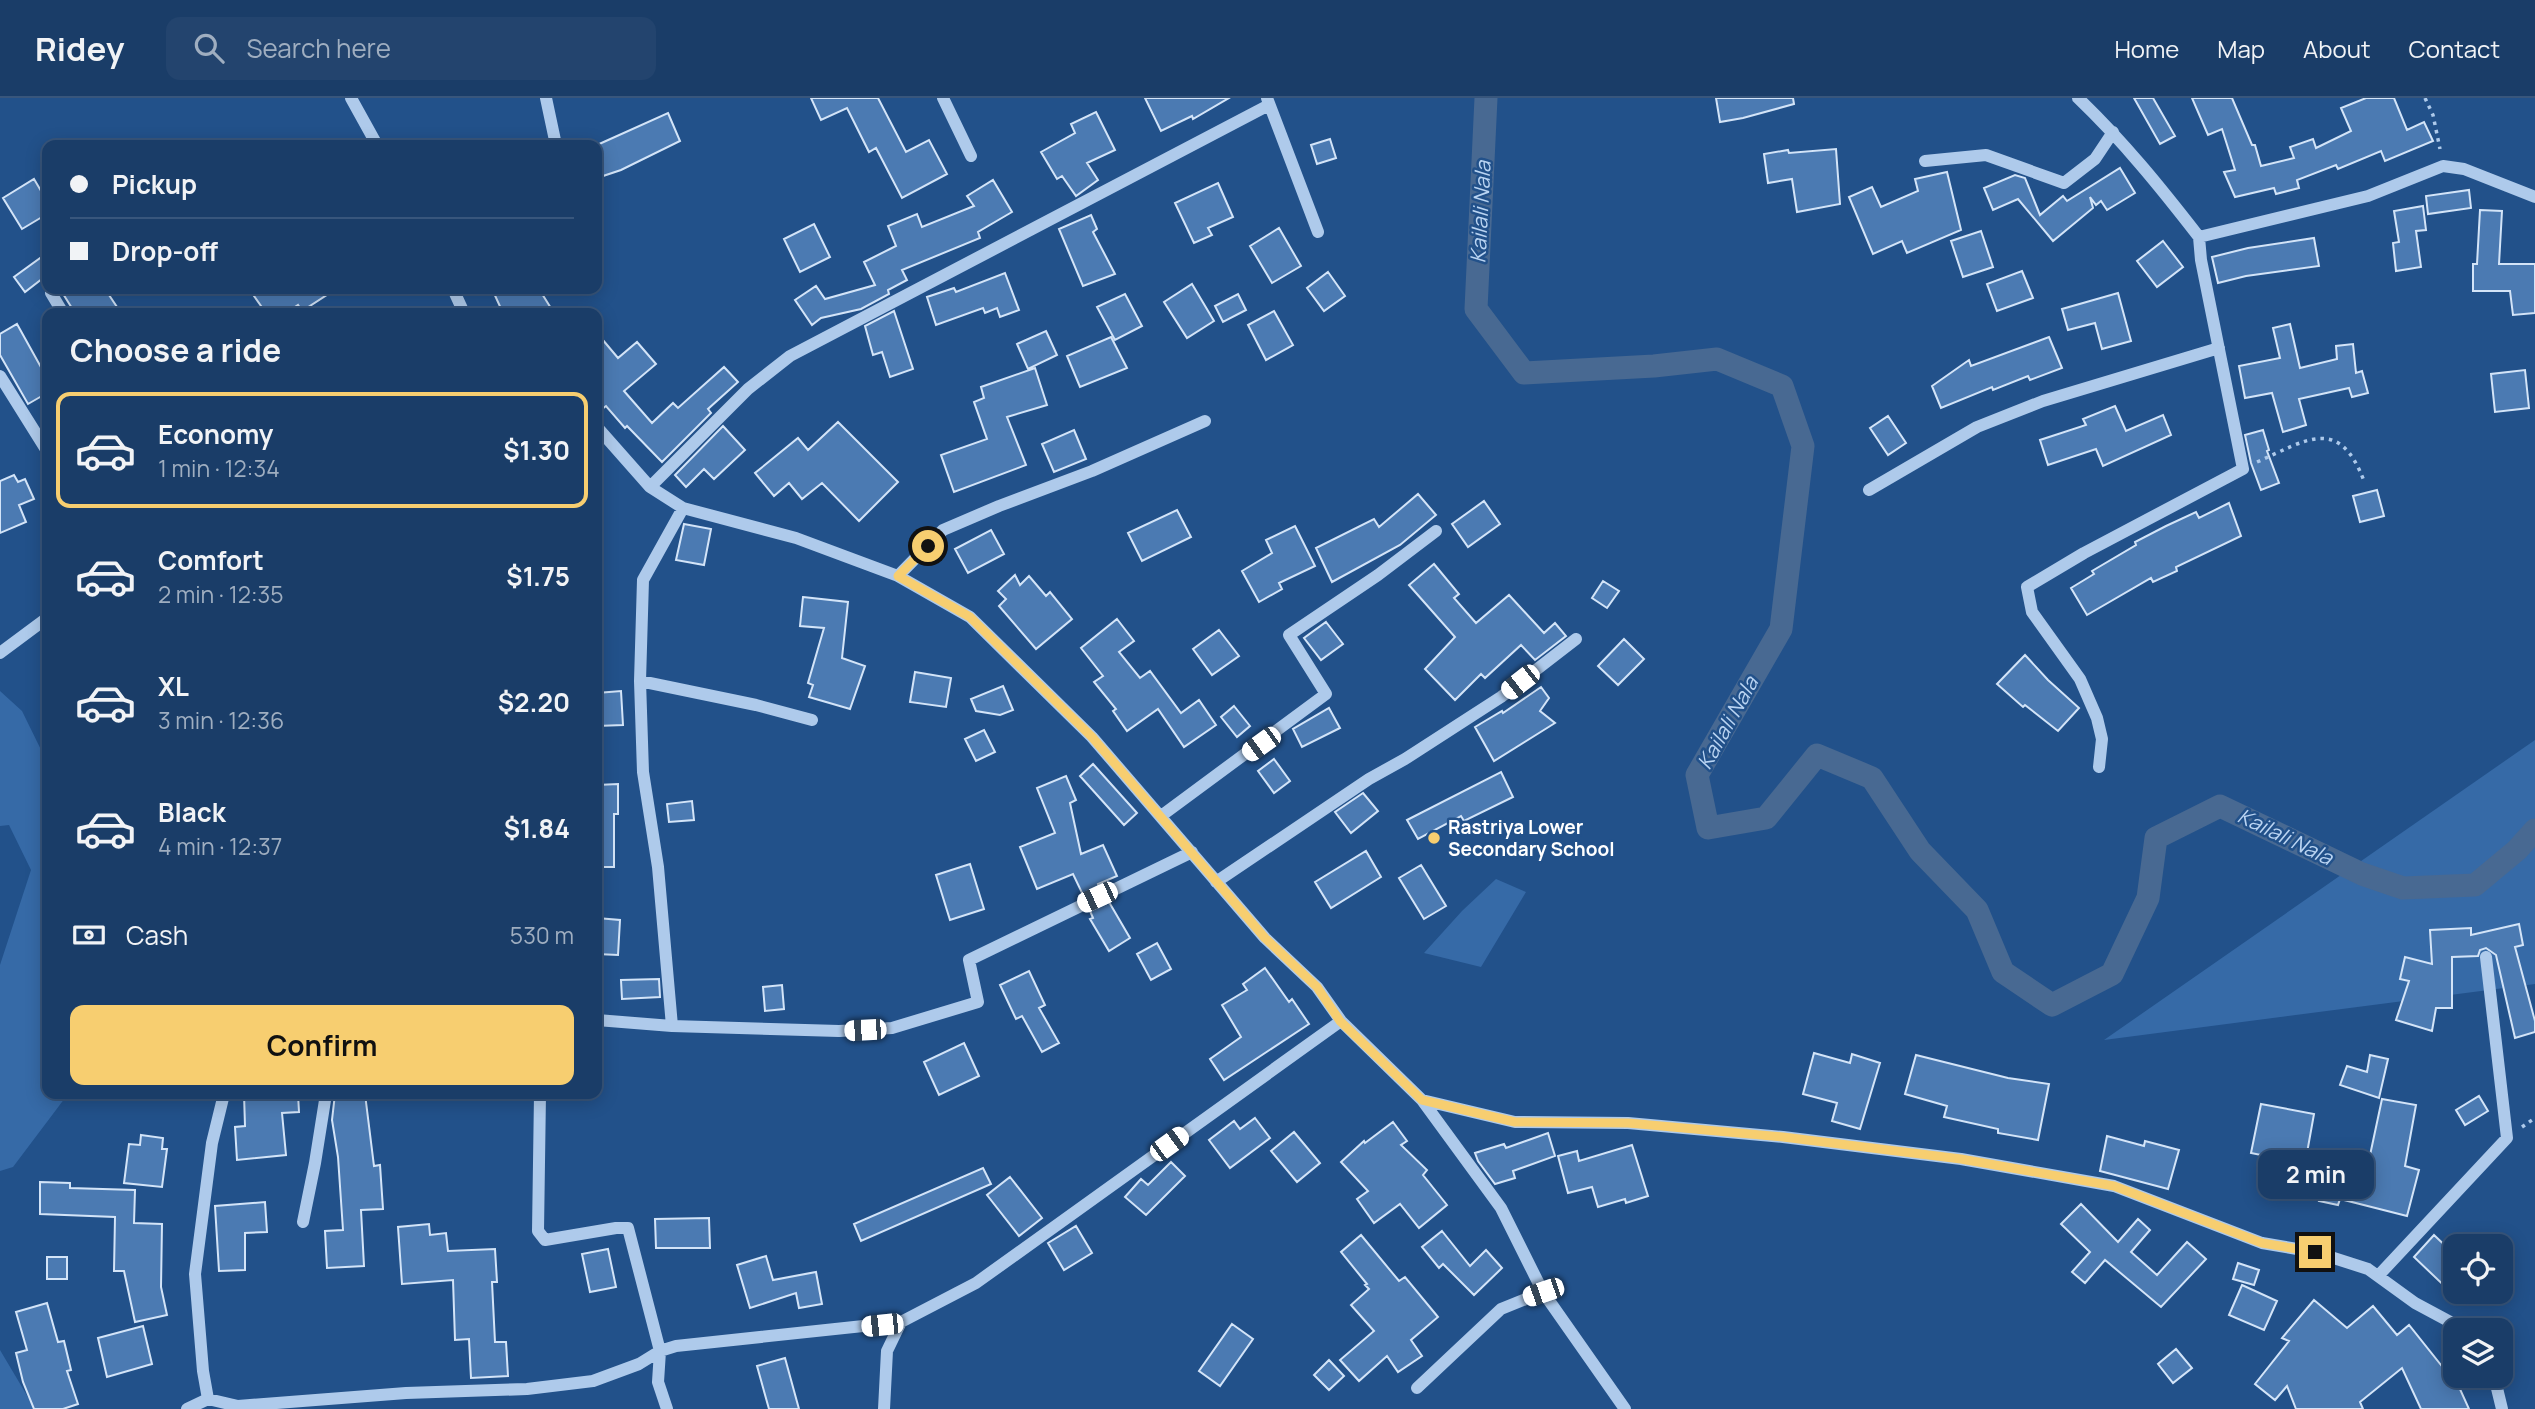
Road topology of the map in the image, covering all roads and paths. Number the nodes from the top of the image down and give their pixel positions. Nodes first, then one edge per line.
1 (351, 98) edge
2 (546, 98) edge
3 (943, 98) edge
4 (2078, 98) edge
5 (2425, 98) edge
6 (1268, 102) edge
7 (2113, 132) junction
8 (374, 140) edge
9 (554, 140) edge
10 (971, 156) dead end
11 (1925, 161) dead end
12 (2443, 166) junction
13 (2535, 197) edge
14 (1318, 232) dead end
15 (2199, 237) junction
16 (2219, 348) junction
17 (0, 376) edge
18 (1205, 421) dead end
19 (602, 433) edge
20 (42, 443) edge
21 (2243, 469) junction
22 (2364, 481) dead end
23 (650, 487) junction
24 (1870, 490) dead end
25 (683, 508) junction
26 (1436, 531) dead end
27 (898, 576) junction
28 (42, 622) edge
29 (1576, 639) dead end
30 (0, 653) edge
31 (640, 681) junction
32 (812, 720) dead end
33 (2099, 767) dead end
34 (1161, 816) junction
35 (1192, 852) junction
36 (1216, 882) junction
37 (2486, 957) dead end
38 (602, 1020) edge
39 (1340, 1021) junction
40 (672, 1026) junction
41 (223, 1099) edge
42 (325, 1099) edge
43 (540, 1099) edge
44 (1422, 1100) junction
45 (303, 1222) dead end
46 (2378, 1276) junction
47 (1543, 1292) junction
48 (2443, 1318) edge
49 (901, 1322) junction
50 (660, 1351) junction
51 (1417, 1388) dead end
52 (2497, 1388) edge
53 (208, 1399) junction
54 (187, 1409) edge
55 (667, 1409) edge
56 (884, 1409) edge
57 (1625, 1409) edge
58 (2502, 1409) edge

1 - 8 street
2 - 9 street
3 - 10 street
4 - 7 street
5 - 12 path
6 - 14 street
6 - 23 street
7 - 11 street
7 - 15 street
12 - 13 street
12 - 15 street
15 - 16 street
16 - 21 street
16 - 24 street
17 - 20 street
18 - 27 street
19 - 23 street
21 - 22 path
21 - 33 street
23 - 25 street
25 - 27 street
25 - 31 street
26 - 34 street
27 - 34 street
28 - 30 street
29 - 36 street
31 - 32 street
31 - 40 street
34 - 35 street
35 - 36 street
35 - 40 street
36 - 39 street
37 - 46 street
38 - 40 street
39 - 44 street
39 - 49 street
41 - 53 street
42 - 45 street
43 - 50 street
44 - 46 street
44 - 47 street
46 - 48 street
47 - 51 street
47 - 57 street
49 - 50 street
49 - 56 street
50 - 53 street
50 - 55 street
52 - 58 street
53 - 54 street

